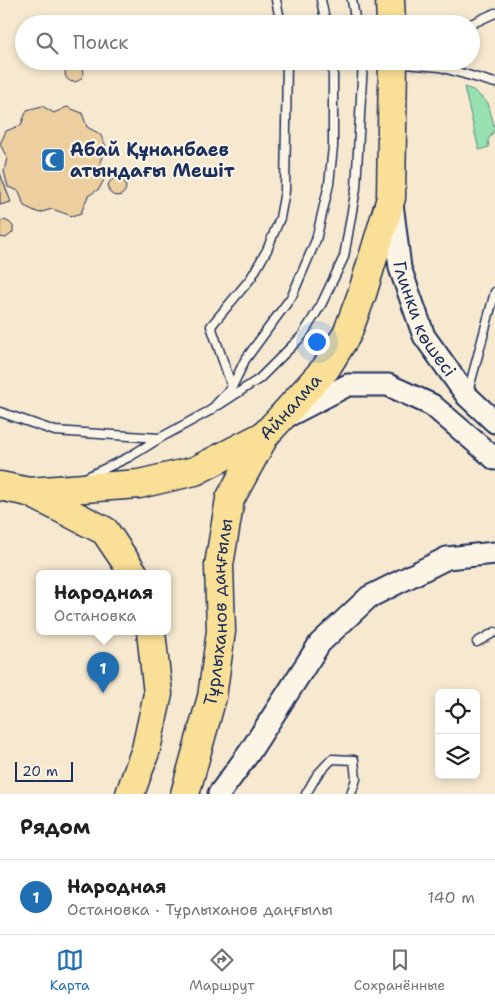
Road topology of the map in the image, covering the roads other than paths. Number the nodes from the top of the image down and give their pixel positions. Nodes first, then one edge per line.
1 (276, 0) edge
2 (321, 0) edge
3 (352, 0) edge
4 (390, 0) edge
5 (495, 13) edge
6 (279, 15) edge
7 (324, 15) edge
8 (354, 15) edge
9 (391, 15) edge
10 (480, 20) edge
11 (287, 70) edge
12 (334, 70) edge
13 (363, 70) edge
14 (394, 70) edge
15 (450, 70) edge
16 (495, 83) edge
17 (391, 198) junction
18 (495, 292) edge
19 (232, 387) junction
20 (467, 396) junction
21 (211, 410) junction
22 (0, 412) edge
23 (495, 422) edge
24 (272, 428) junction
25 (160, 438) junction
26 (495, 459) edge
27 (0, 486) edge
28 (61, 490) junction
29 (29, 492) junction
30 (495, 553) edge
31 (131, 570) edge
32 (495, 632) edge
33 (151, 635) edge
34 (477, 642) dead end
35 (130, 794) edge
36 (185, 794) edge
37 (220, 794) edge
38 (306, 794) edge
39 (351, 794) edge

1 - 6 lane
2 - 7 lane
3 - 8 lane
4 - 9 highway
5 - 10 lane
11 - 19 lane
12 - 19 lane
13 - 21 lane
14 - 17 highway, Айналма
15 - 16 lane
17 - 20 main road, Глинки көшесі
17 - 24 highway, Айналма
18 - 20 lane
19 - 21 lane
20 - 23 main road, Глинки көшесі
21 - 25 lane
22 - 25 lane
24 - 26 main road
24 - 28 highway, Айналма
24 - 36 highway, Тұрлыханов даңғылы
25 - 28 lane
27 - 29 highway, Айналма
28 - 29 highway, Айналма
29 - 31 highway
30 - 37 main road
32 - 34 lane
33 - 35 highway
38 - 39 lane

